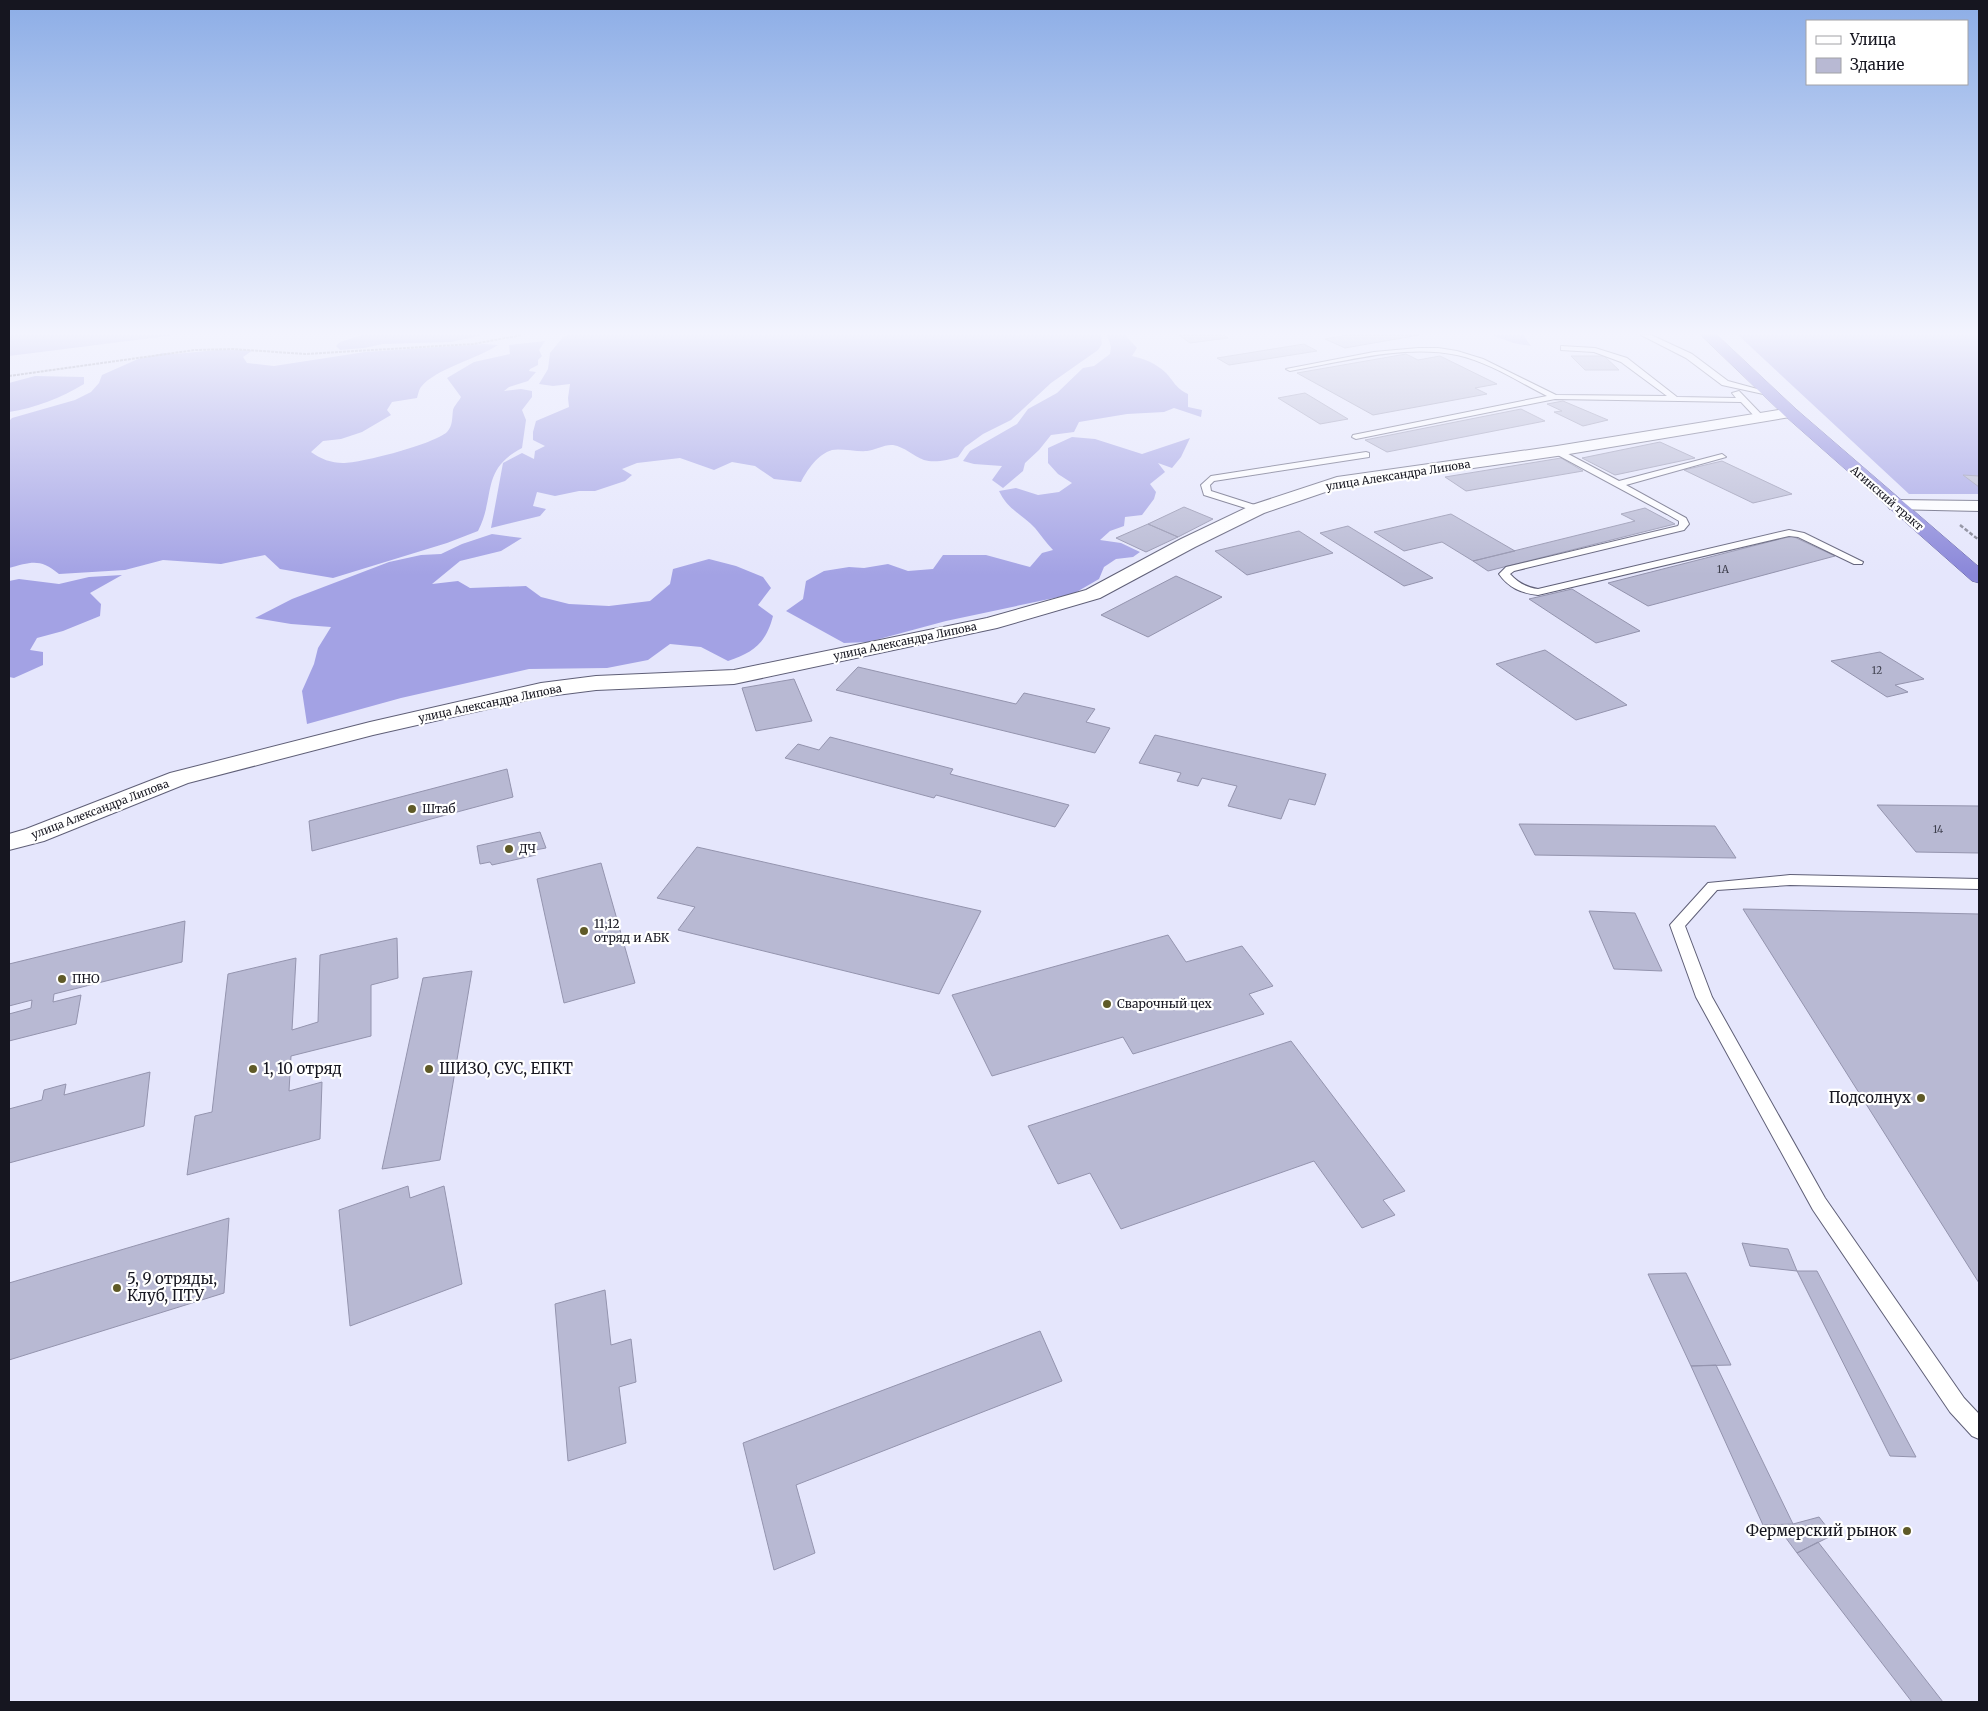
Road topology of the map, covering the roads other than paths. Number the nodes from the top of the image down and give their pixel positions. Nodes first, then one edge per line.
1 (1466, 415) edge
2 (1758, 415) edge
3 (1777, 415) edge
4 (1793, 415) edge
5 (1760, 417) junction
6 (1356, 437) dead end
7 (1557, 451) junction
8 (1366, 455) dead end
9 (1722, 457) dead end
10 (1618, 484) junction
11 (1896, 505) junction
12 (1979, 506) edge
13 (1258, 508) junction
14 (1858, 562) dead end
15 (1979, 577) edge
16 (9, 842) edge
17 (1979, 884) edge
18 (1979, 1429) edge

1 - 6 lane
2 - 5 lane
3 - 5 street, улица Александра Липова
4 - 11 highway, Агинский тракт
5 - 7 street, улица Александра Липова
7 - 10 lane
7 - 13 street, улица Александра Липова
8 - 13 lane
9 - 10 lane
10 - 14 lane
11 - 12 street
11 - 15 highway, Агинский тракт
13 - 16 street, улица Александра Липова
17 - 18 lane

